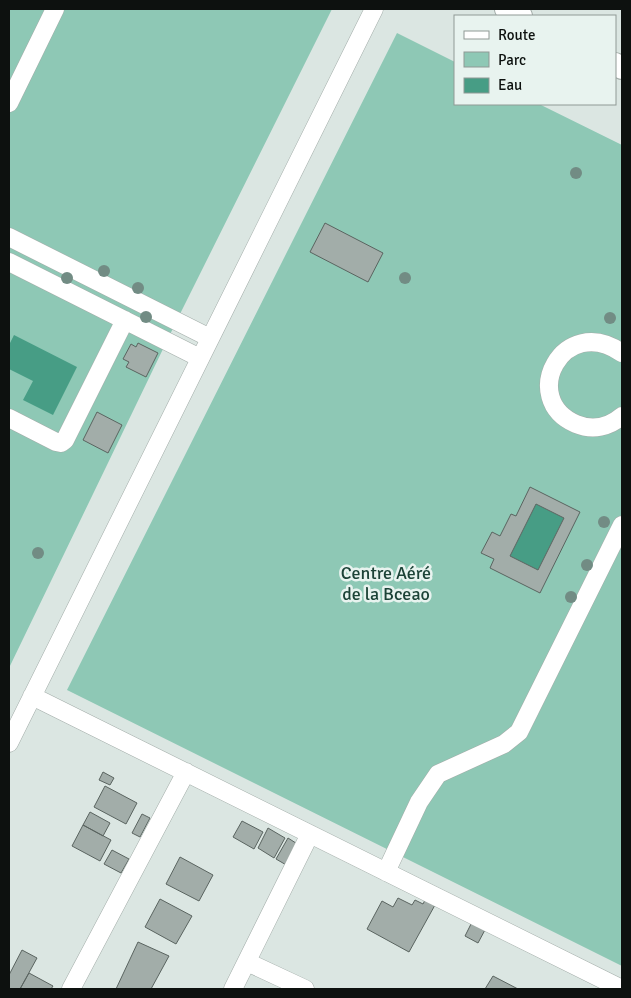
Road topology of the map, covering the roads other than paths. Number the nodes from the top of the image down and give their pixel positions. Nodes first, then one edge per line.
1 (55, 9) edge
2 (374, 9) edge
3 (506, 9) edge
4 (519, 15) edge
5 (9, 103) edge
6 (9, 237) edge
7 (9, 262) edge
8 (125, 320) junction
9 (210, 338) junction
10 (620, 346) edge
11 (200, 358) junction
12 (622, 416) edge
13 (9, 418) edge
14 (622, 525) edge
15 (32, 696) junction
16 (9, 743) edge
17 (186, 772) junction
18 (310, 834) junction
19 (386, 872) junction
20 (247, 962) junction
21 (71, 989) edge
22 (233, 989) edge
23 (304, 989) edge
24 (622, 989) edge

1 - 5 street
2 - 9 street
3 - 4 main road
6 - 9 street
7 - 8 street
8 - 11 street
8 - 13 street
9 - 11 street
10 - 12 street
11 - 15 street
14 - 19 street
15 - 16 street
15 - 17 street
17 - 18 street
17 - 21 street
18 - 19 street
18 - 20 street
19 - 24 street
20 - 22 street
20 - 23 street

